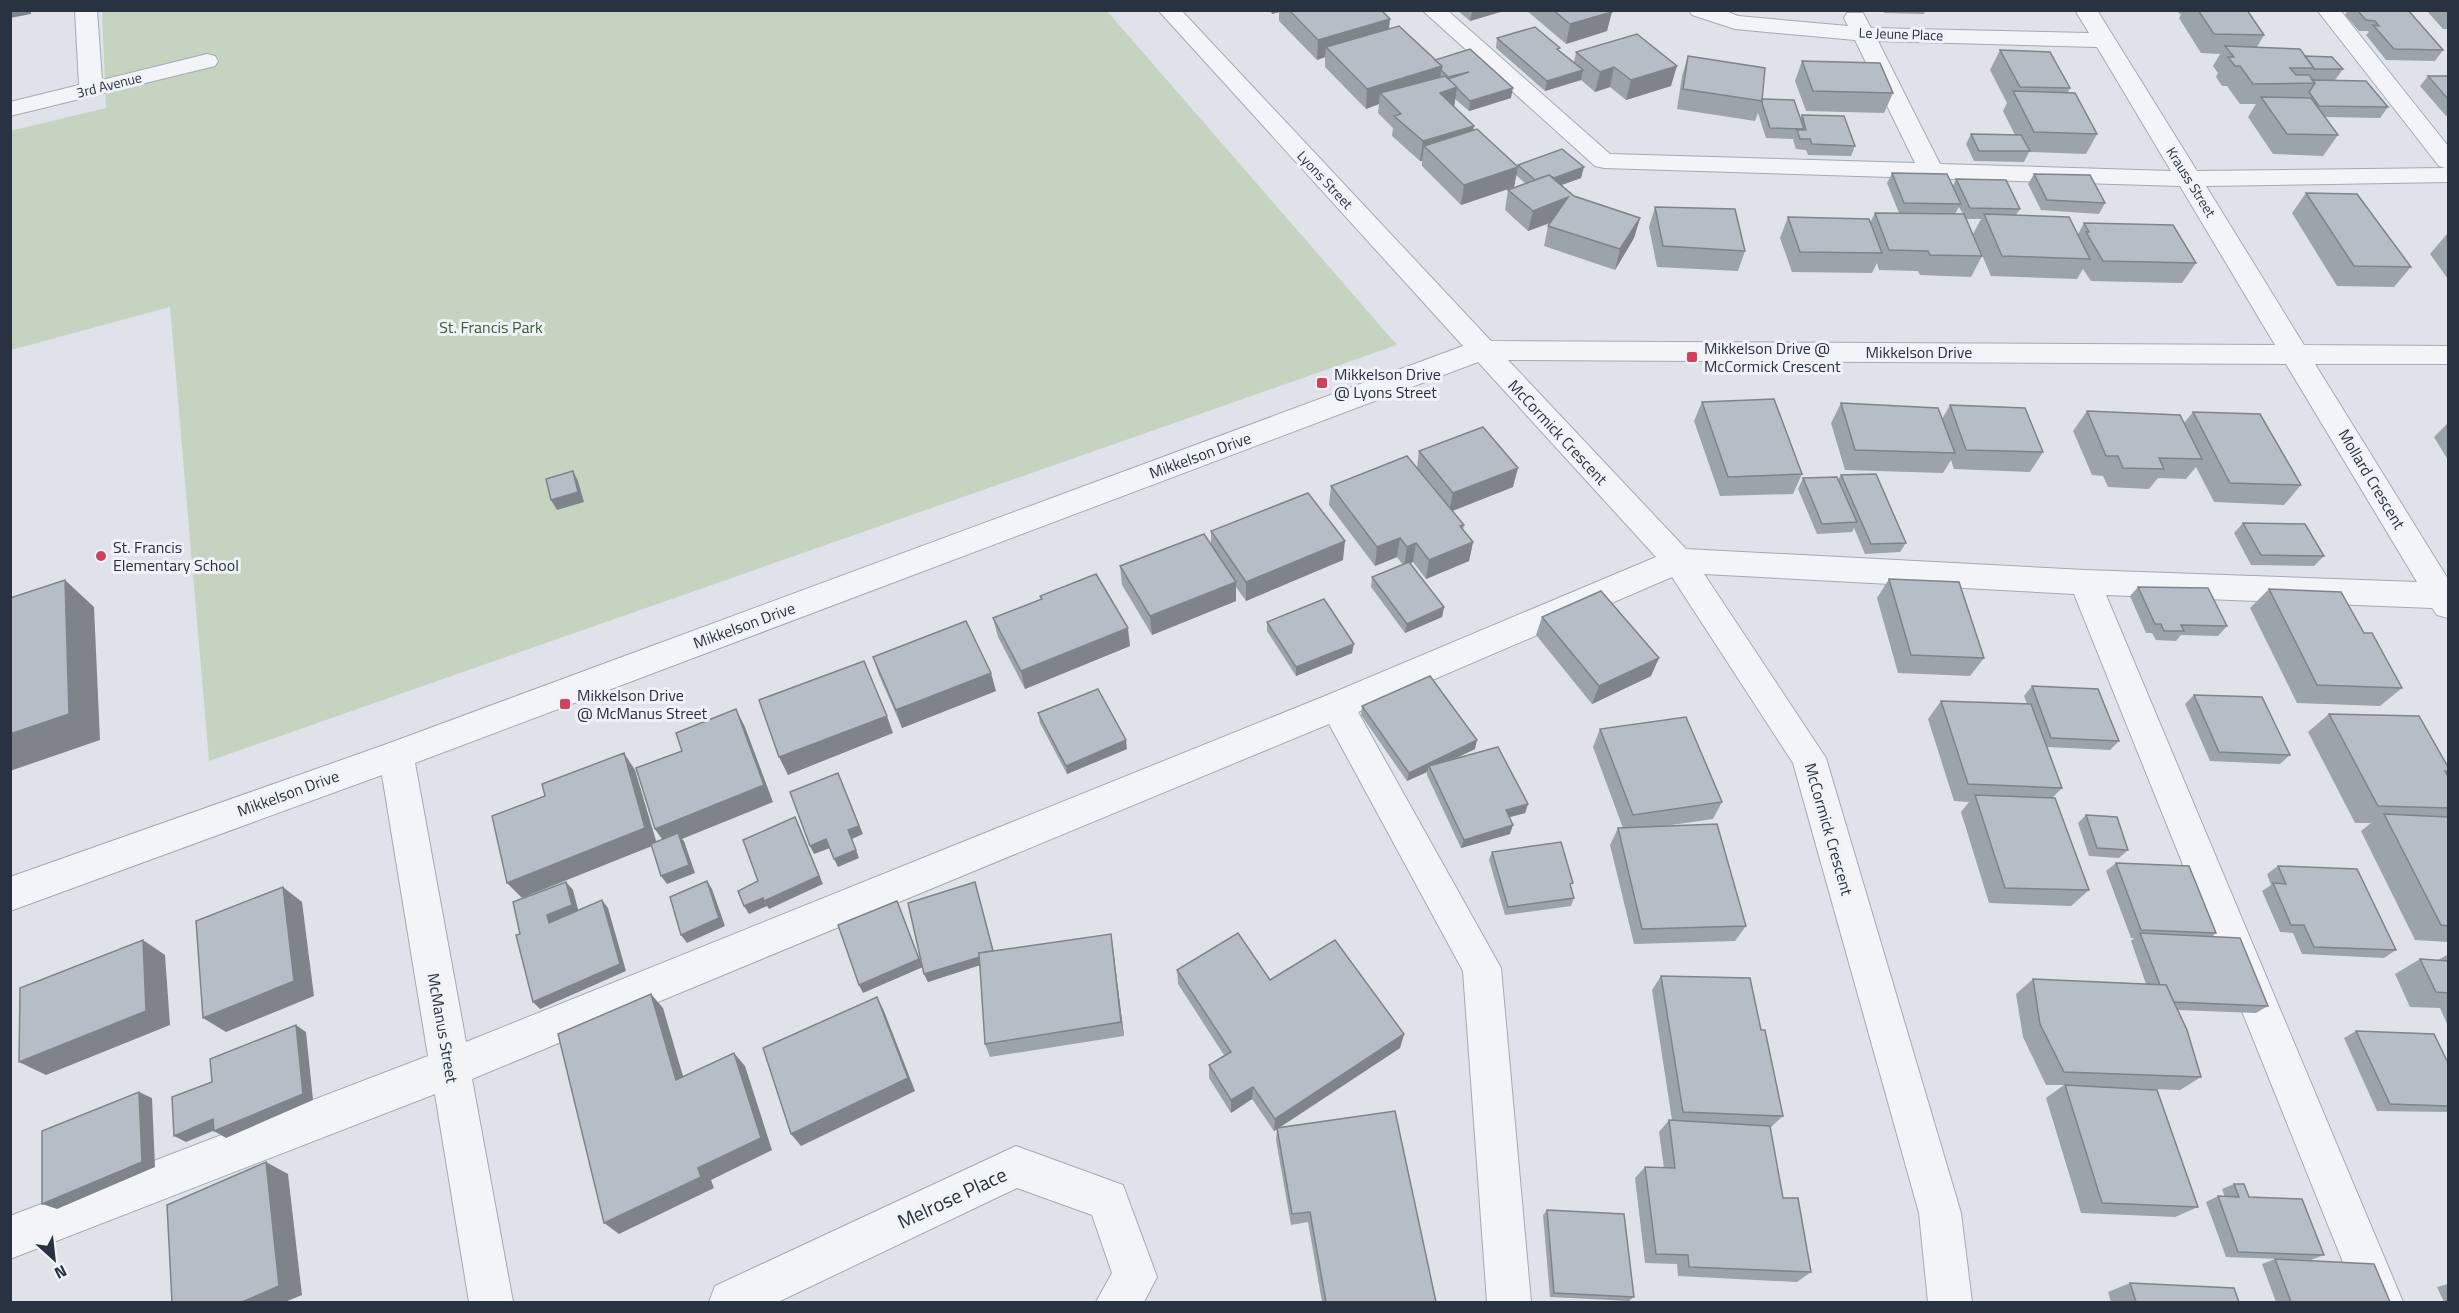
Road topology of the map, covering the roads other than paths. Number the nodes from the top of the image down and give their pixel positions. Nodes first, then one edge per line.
1 (86, 10) edge
2 (1169, 10) edge
3 (1433, 10) edge
4 (1700, 10) edge
5 (1852, 10) edge
6 (2086, 10) edge
7 (2328, 10) edge
8 (1862, 34) junction
9 (2103, 40) junction
10 (207, 61) dead end
11 (91, 90) junction
12 (10, 109) edge
13 (2448, 161) edge
14 (1931, 170) junction
15 (2448, 175) edge
16 (2189, 179) junction
17 (1481, 350) junction
18 (2296, 353) junction
19 (2448, 355) edge
20 (1678, 561) junction
21 (2085, 582) junction
22 (2446, 599) edge
23 (1337, 706) junction
24 (396, 754) junction
25 (10, 894) edge
26 (450, 1068) junction
27 (10, 1238) edge
28 (491, 1302) edge
29 (731, 1302) edge
30 (1118, 1302) edge
31 (1509, 1302) edge
32 (1950, 1302) edge
33 (2381, 1302) edge

1 - 11 street
2 - 17 street, Lyons Street
3 - 14 street
4 - 8 street, Le Jeune Place
5 - 8 street
6 - 9 street, Krauss Street
7 - 13 street
8 - 9 street, Le Jeune Place
8 - 14 street
9 - 16 street, Krauss Street
10 - 11 street, 3rd Avenue
11 - 12 street, 3rd Avenue
14 - 16 street
15 - 16 street
16 - 18 street, Krauss Street
17 - 18 street, Mikkelson Drive
17 - 20 street, McCormick Crescent
17 - 24 street, Mikkelson Drive
18 - 19 street, Mikkelson Drive
18 - 22 street, Mollard Crescent
20 - 21 street
20 - 23 street
20 - 32 street, McCormick Crescent
21 - 22 street
21 - 33 street
23 - 26 street
23 - 31 street
24 - 25 street, Mikkelson Drive
24 - 26 street, McManus Street
26 - 27 street
26 - 28 street, McManus Street
29 - 30 street, Melrose Place

